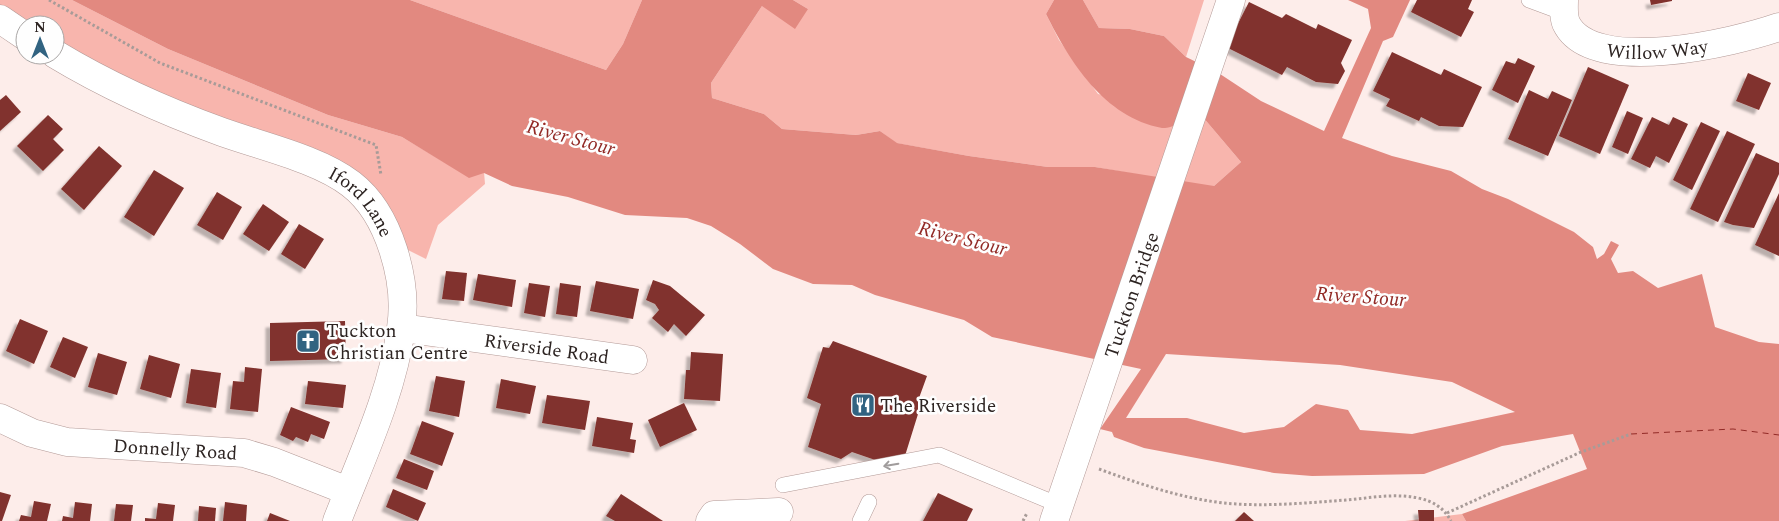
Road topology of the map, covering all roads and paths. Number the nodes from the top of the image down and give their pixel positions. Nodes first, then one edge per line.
1 (49, 0) edge
2 (1231, 0) edge
3 (1530, 0) edge
4 (1564, 6) edge
5 (0, 19) edge
6 (1779, 26) edge
7 (15, 29) edge
8 (65, 60) edge
9 (382, 183) dead end
10 (402, 328) junction
11 (633, 360) dead end
12 (0, 418) edge
13 (1631, 434) dead end
14 (783, 485) dead end
15 (348, 491) junction
16 (1063, 492) edge
17 (869, 502) dead end
18 (779, 512) dead end
19 (1447, 513) junction
20 (336, 521) edge
21 (710, 521) edge
22 (860, 521) edge
23 (1451, 521) edge

1 - 9 path
2 - 16 street, Tuckton Bridge
3 - 4 lane
4 - 6 street, Willow Way
5 - 7 street
8 - 10 street, Iford Lane
10 - 11 street, Riverside Road
10 - 15 street, Iford Lane
12 - 15 street, Donnelly Road
13 - 19 path
16 -> 14 lane
15 - 20 street, Iford Lane
16 - 19 path
17 - 22 lane
18 - 21 street
19 - 23 path

